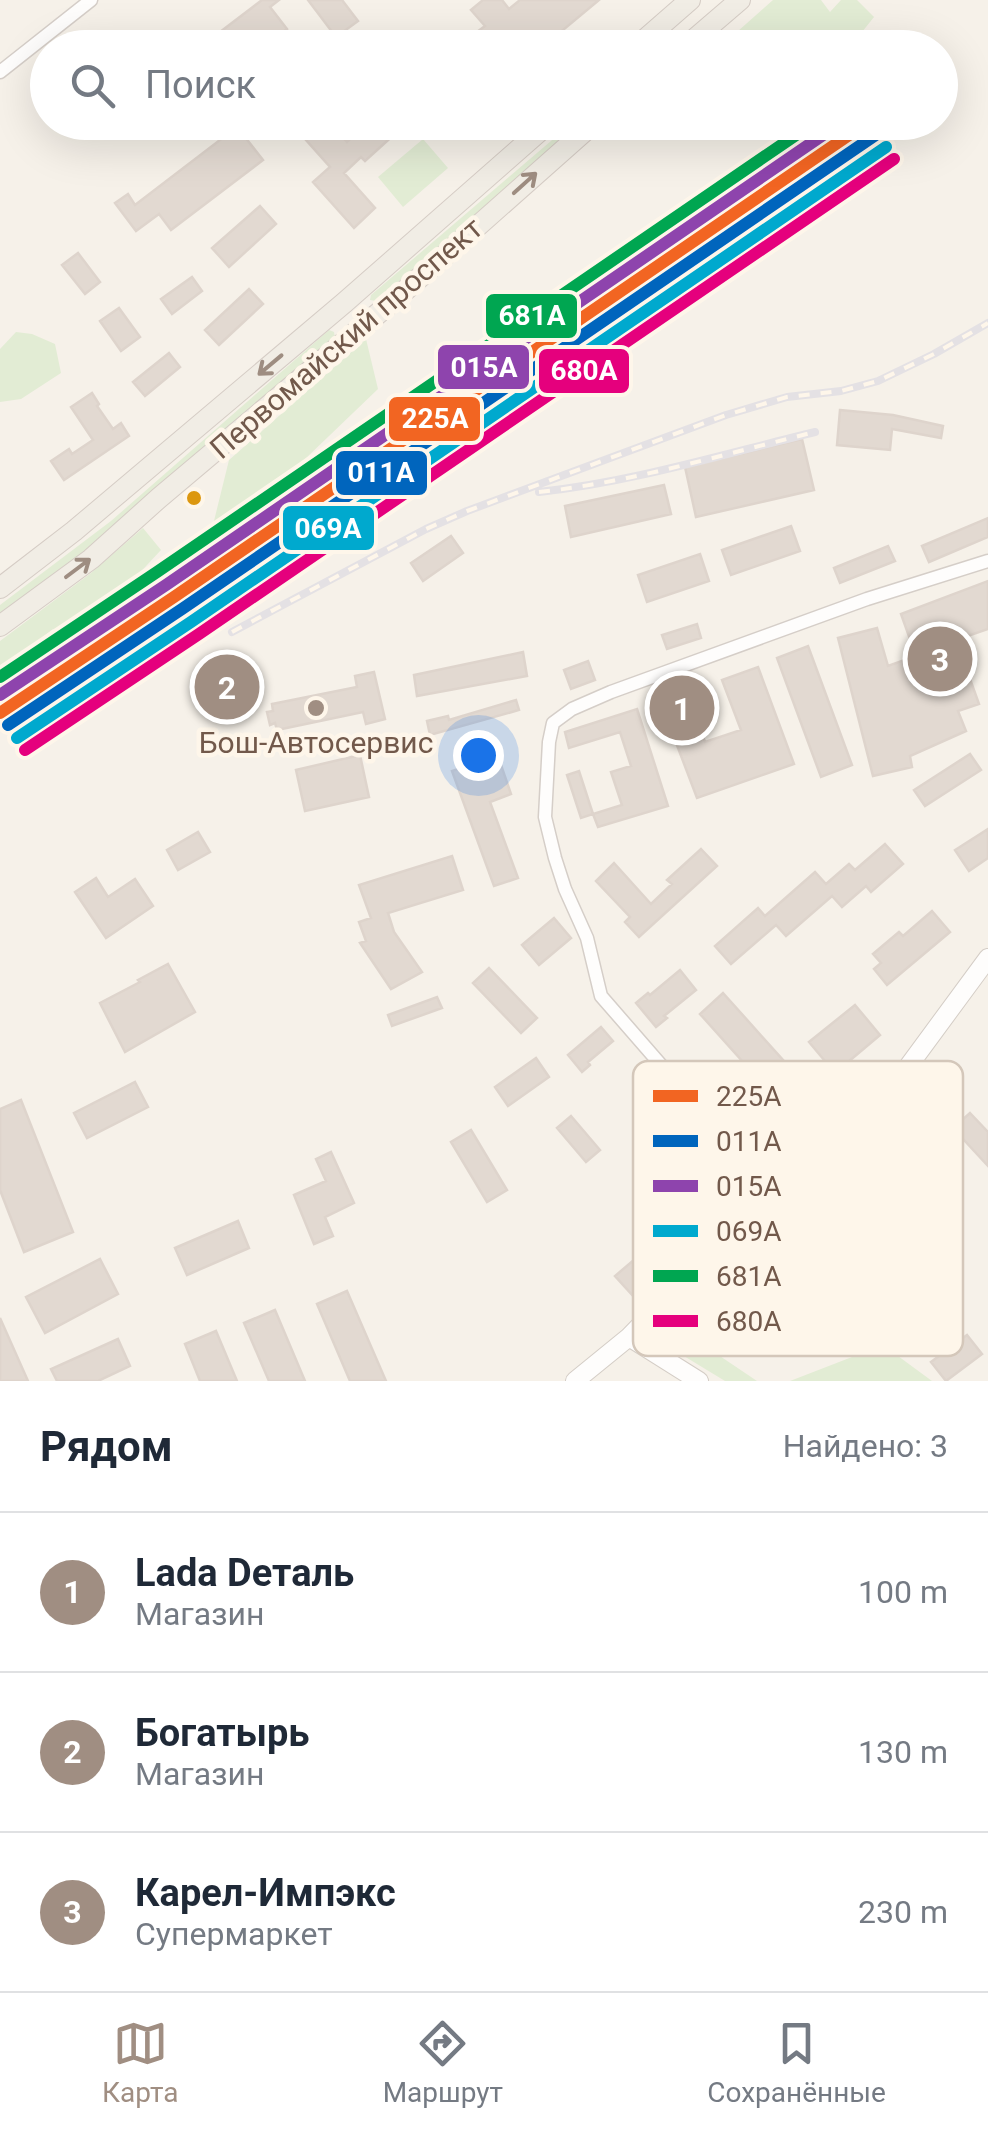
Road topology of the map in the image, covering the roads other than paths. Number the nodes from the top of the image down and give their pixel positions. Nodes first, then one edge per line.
1 (91, 0) edge
2 (690, 0) edge
3 (740, 0) edge
4 (53, 30) edge
5 (661, 30) edge
6 (705, 30) edge
7 (30, 48) edge
8 (0, 72) edge
9 (530, 140) edge
10 (575, 140) edge
11 (344, 303) junction
12 (364, 325) junction
13 (988, 561) edge
14 (0, 588) edge
15 (0, 626) edge
16 (988, 958) edge
17 (658, 1061) edge
18 (912, 1061) edge
19 (633, 1333) edge
20 (629, 1337) junction
21 (633, 1340) edge
22 (659, 1356) edge
23 (575, 1381) edge
24 (699, 1381) edge

1 - 4 street
2 - 5 main road
3 - 6 main road
7 - 8 street
9 - 11 main road, Первомайский проспект
12 -> 10 main road, Первомайский проспект
11 - 12 main road
11 -> 14 main road, Первомайский проспект
15 -> 12 main road, Первомайский проспект
13 - 17 street
16 - 18 main road
19 - 20 main road
20 - 21 main road
20 - 23 main road
22 - 24 main road

